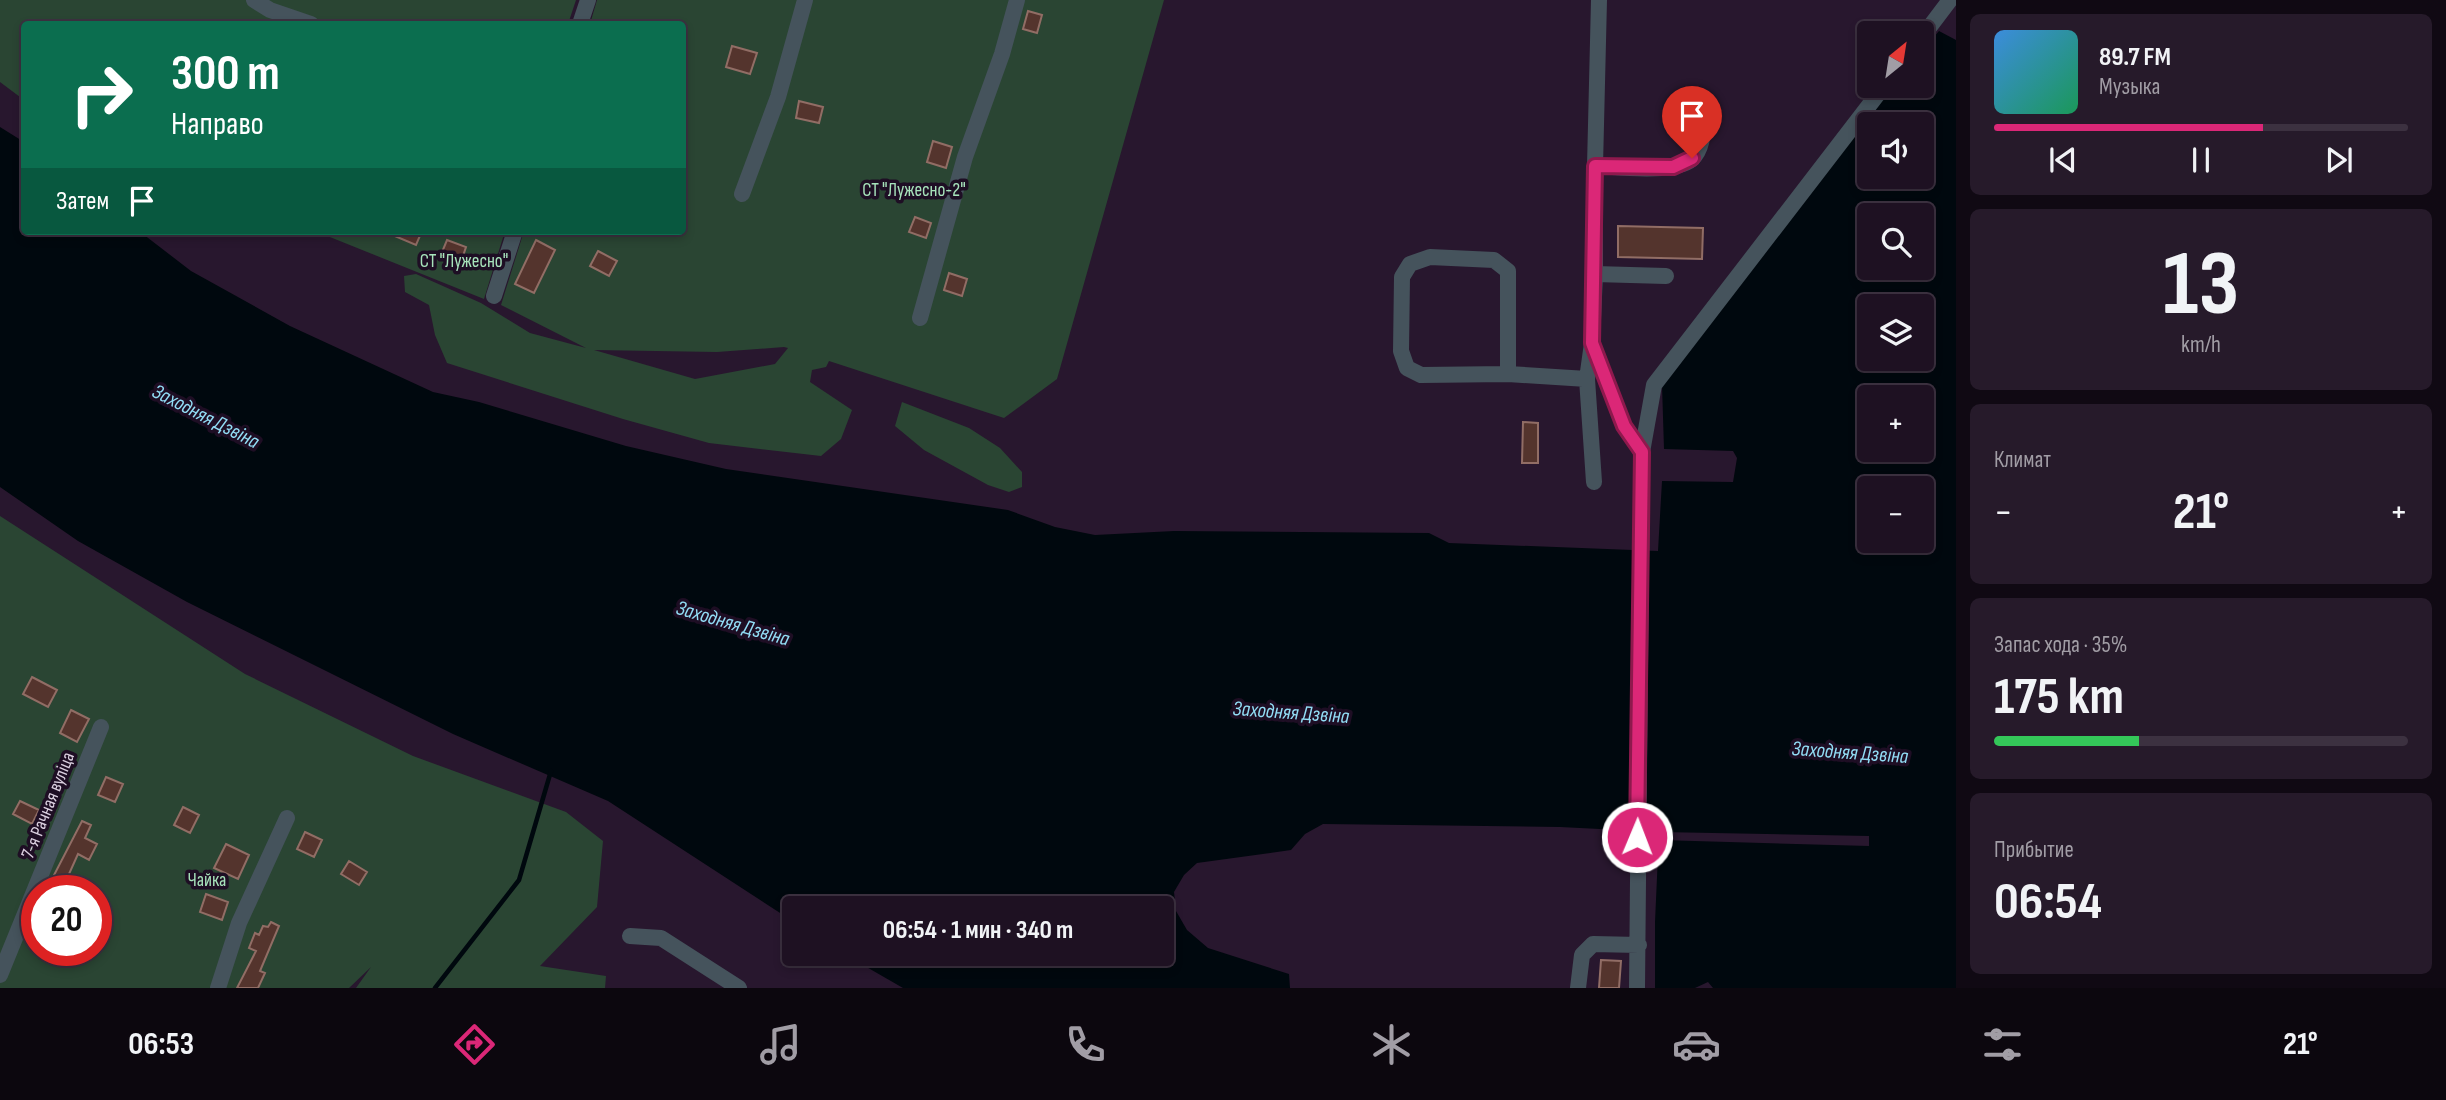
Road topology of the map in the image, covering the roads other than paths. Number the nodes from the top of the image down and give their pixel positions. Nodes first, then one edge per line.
1 (254, 0) edge
2 (588, 0) edge
3 (805, 0) edge
4 (1017, 0) edge
5 (1599, 0) edge
6 (1950, 0) edge
7 (269, 11) edge
8 (302, 21) edge
9 (581, 21) edge
10 (1934, 21) edge
11 (1875, 98) edge
12 (1704, 118) dead end
13 (1595, 166) junction
14 (742, 194) dead end
15 (514, 235) edge
16 (1595, 274) junction
17 (1666, 276) dead end
18 (494, 296) dead end
19 (920, 318) dead end
20 (1592, 343) junction
21 (1508, 374) junction
22 (1587, 379) junction
23 (1642, 452) junction
24 (1594, 482) dead end
25 (101, 727) dead end
26 (287, 818) dead end
27 (630, 936) dead end
28 (1639, 945) junction
29 (0, 975) edge
30 (218, 988) edge
31 (739, 988) edge
32 (1578, 988) edge
33 (1637, 988) edge

1 - 7 street
2 - 9 street
3 - 14 street
4 - 19 street
5 - 13 street
6 - 10 street
7 - 8 street
11 - 23 street
12 - 13 street
13 - 16 street
15 - 18 street
16 - 17 street
16 - 20 street
20 - 22 street
20 - 23 street
21 - 21 street
21 - 22 street
22 - 24 street
23 - 28 street
25 - 29 street, 7-я Рачная вуліца
26 - 30 street
27 - 31 street
28 - 32 street
28 - 33 street

